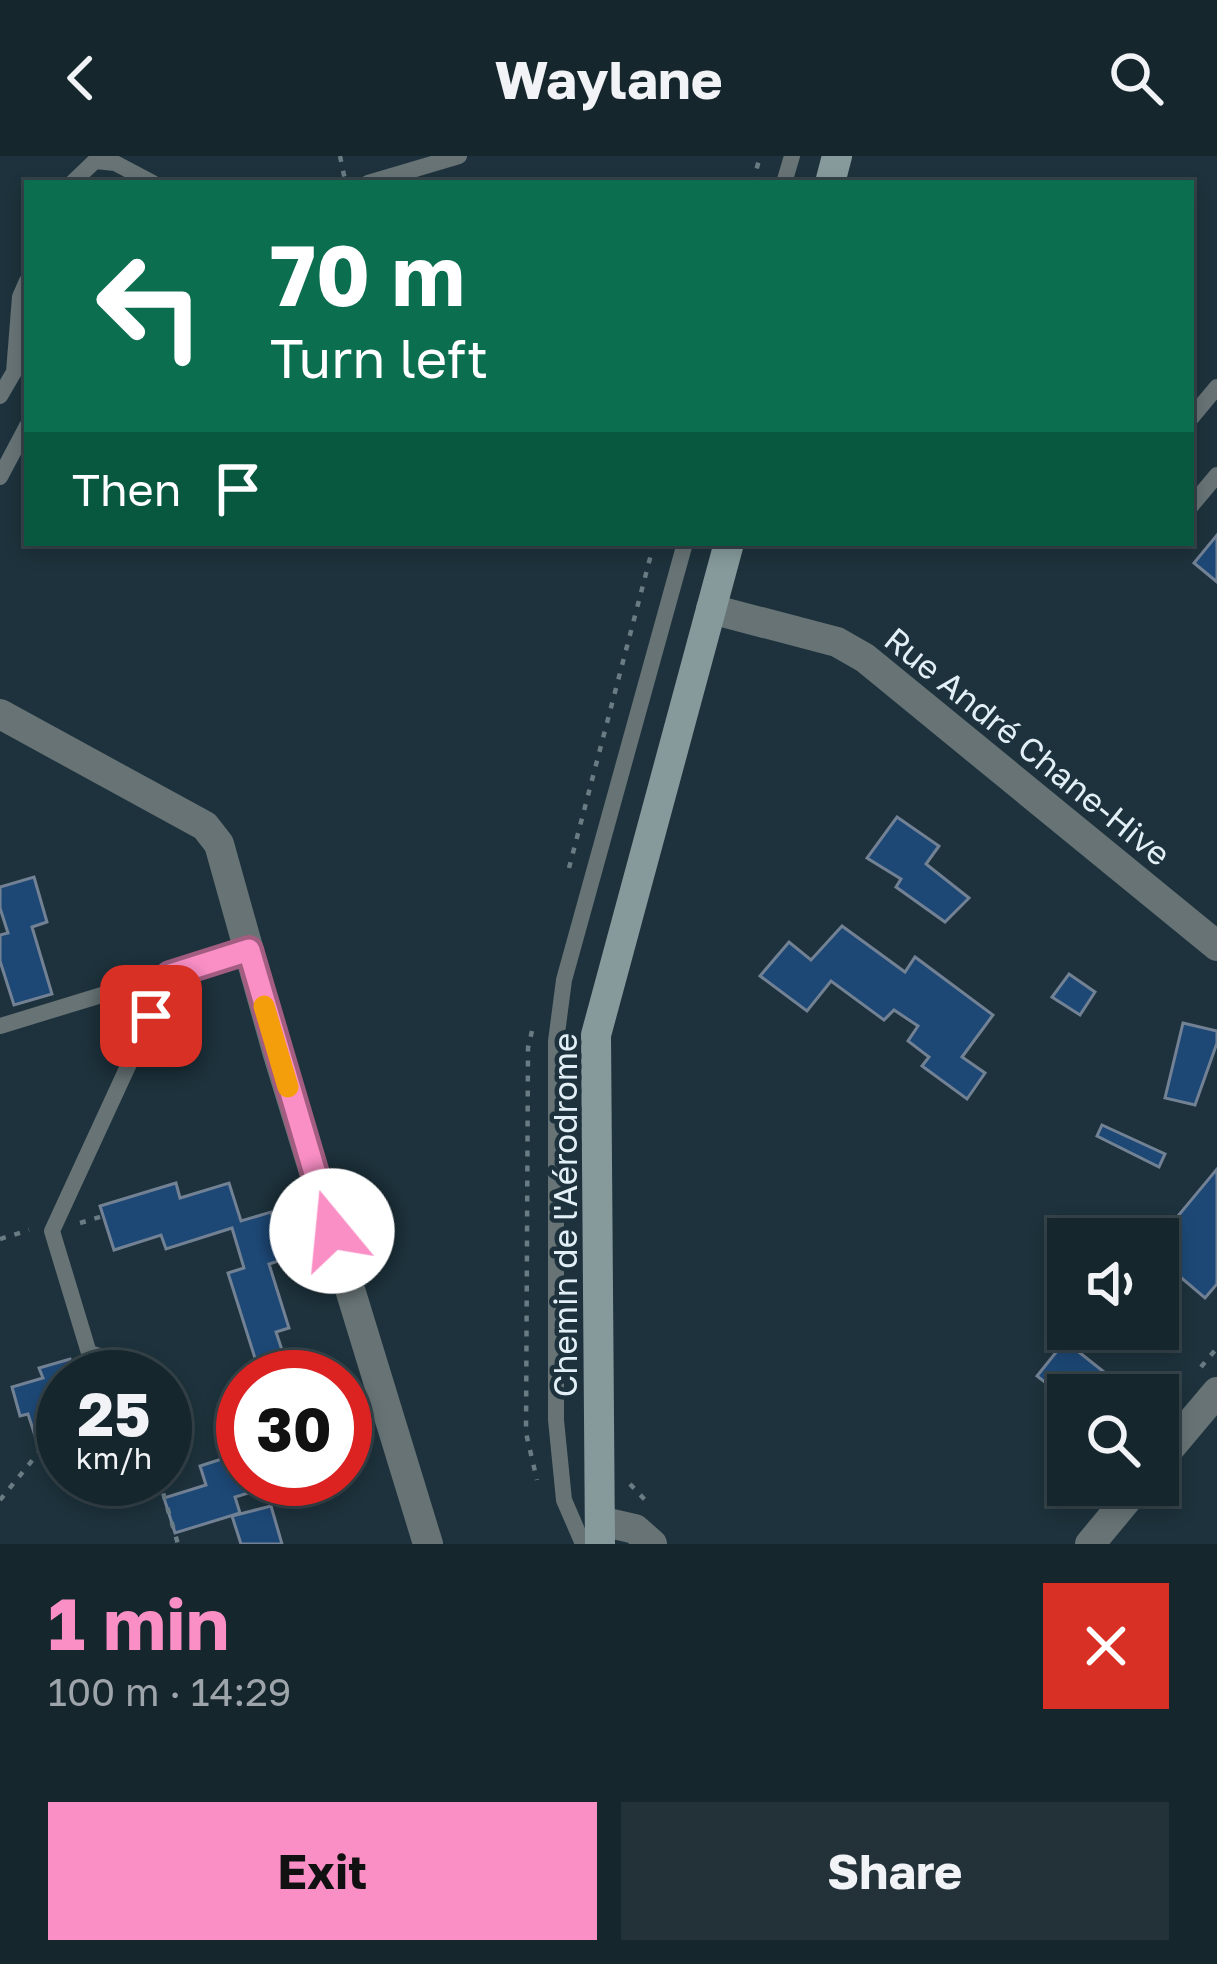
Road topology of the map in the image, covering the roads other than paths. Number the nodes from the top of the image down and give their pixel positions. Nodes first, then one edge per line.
1 (459, 156) edge
2 (75, 180) edge
3 (148, 180) edge
4 (378, 180) edge
5 (24, 288) edge
6 (1217, 387) edge
7 (0, 396) edge
8 (1194, 414) edge
9 (24, 432) edge
10 (1217, 475) edge
11 (0, 477) edge
12 (1194, 502) edge
13 (684, 546) edge
14 (728, 546) edge
15 (711, 609) junction
16 (0, 714) edge
17 (1217, 946) edge
18 (249, 950) junction
19 (170, 975) junction
20 (0, 1026) edge
21 (88, 1350) edge
22 (1217, 1392) edge
23 (1179, 1437) edge
24 (1122, 1506) edge
25 (594, 1536) edge
26 (428, 1544) edge
27 (652, 1544) edge
28 (1090, 1544) edge

1 - 4 lane
2 - 3 lane
5 - 7 lane
6 - 8 lane
9 - 11 lane
10 - 12 lane
13 - 25 lane
14 - 15 main road, Chemin de l'Aérodrome
15 - 17 street, Rue André Chane-Hive
15 - 25 main road, Chemin de l'Aérodrome
16 - 18 street
18 - 19 lane
18 - 26 street
19 - 20 lane
19 - 21 lane
22 - 23 street
24 - 28 street
25 - 27 street

